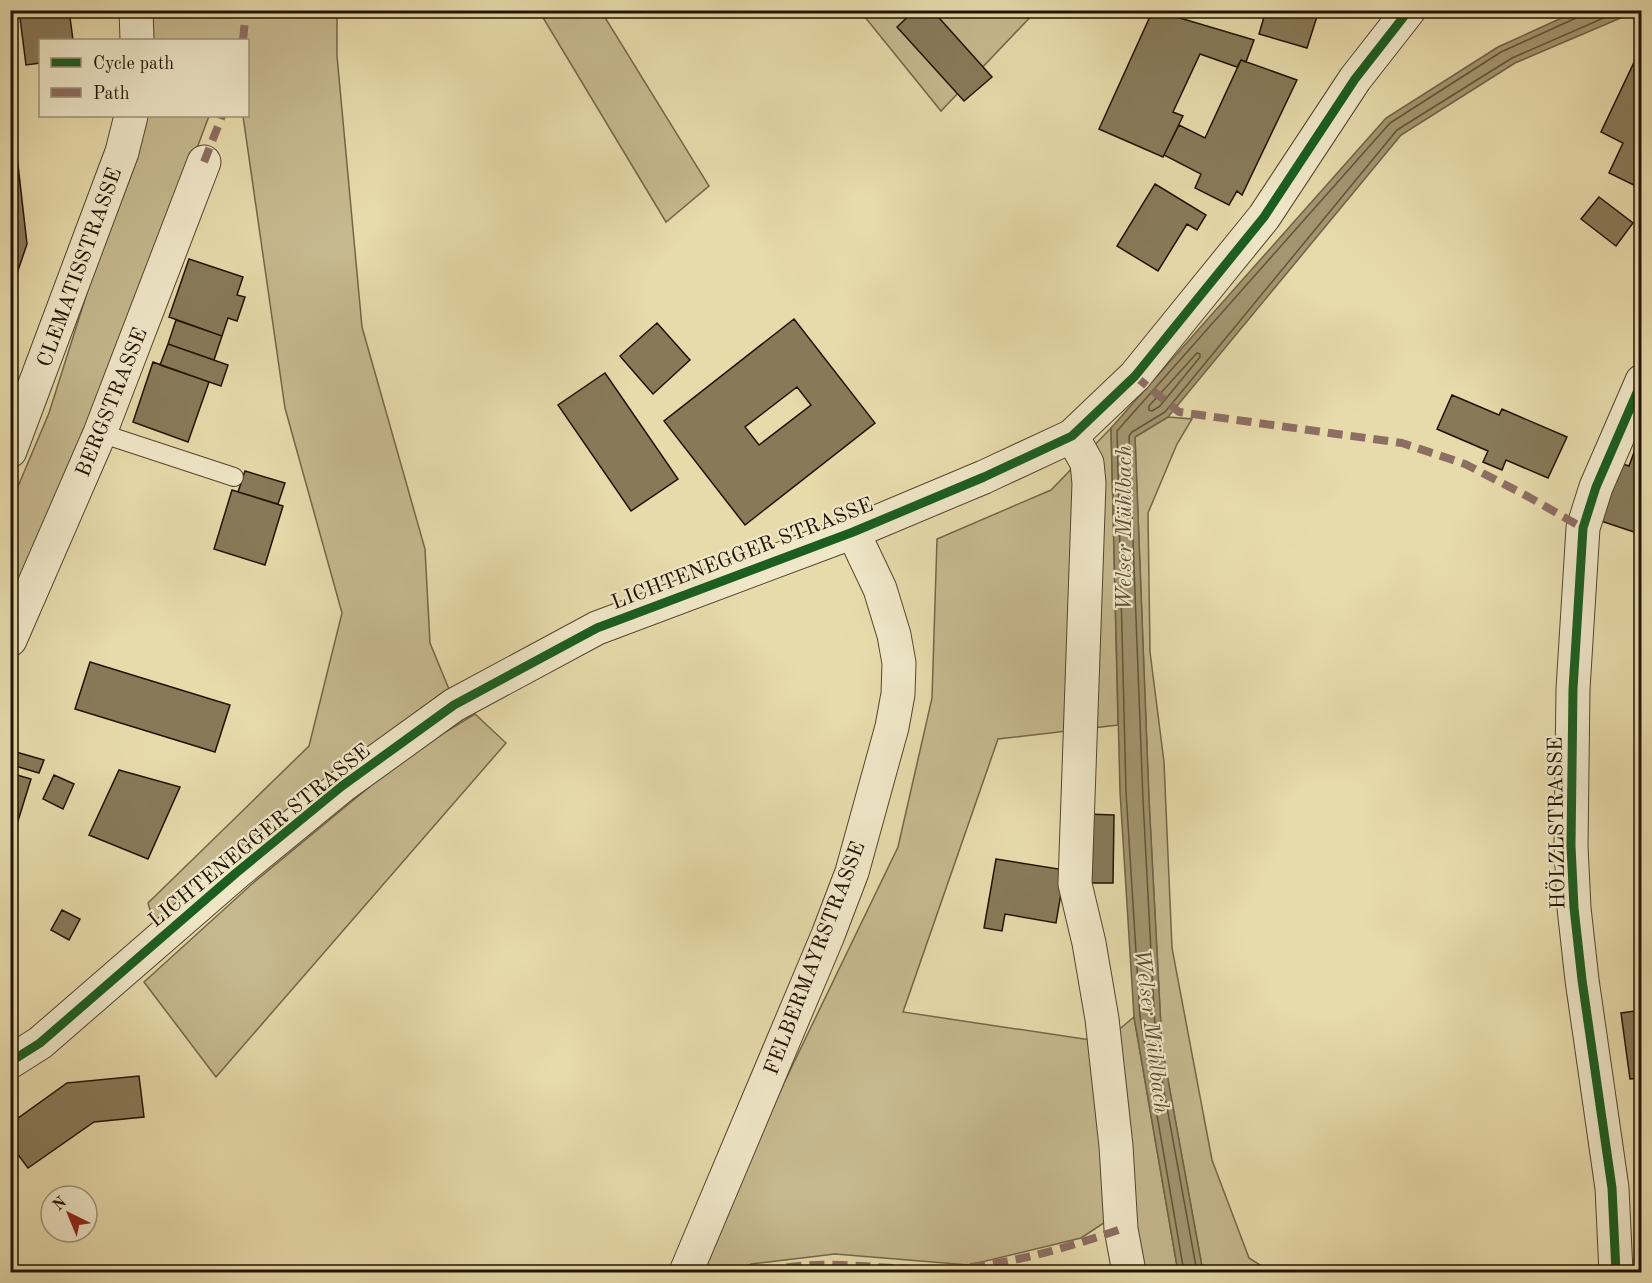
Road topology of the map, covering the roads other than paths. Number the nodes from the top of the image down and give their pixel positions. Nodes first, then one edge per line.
1 (136, 10) edge
2 (1409, 10) edge
3 (137, 39) edge
4 (131, 117) edge
5 (204, 162) dead end
6 (1641, 381) edge
7 (100, 433) junction
8 (1072, 436) junction
9 (10, 451) edge
10 (234, 477) dead end
11 (853, 532) junction
12 (10, 640) edge
13 (10, 1062) edge
14 (686, 1272) edge
15 (1129, 1272) edge
16 (1616, 1272) edge

1 - 3 street
2 - 8 street, LICHTENEGGER STRASSE
4 - 9 street, CLEMATISSTRASSE
5 - 7 street, BERGSTRASSE
6 - 16 street, HÖLZLSTRASSE
7 - 10 lane
7 - 12 street, BERGSTRASSE
8 - 11 street, LICHTENEGGER STRASSE
8 - 15 street
11 - 13 street, LICHTENEGGER STRASSE
11 - 14 street, FELBERMAYRSTRASSE

